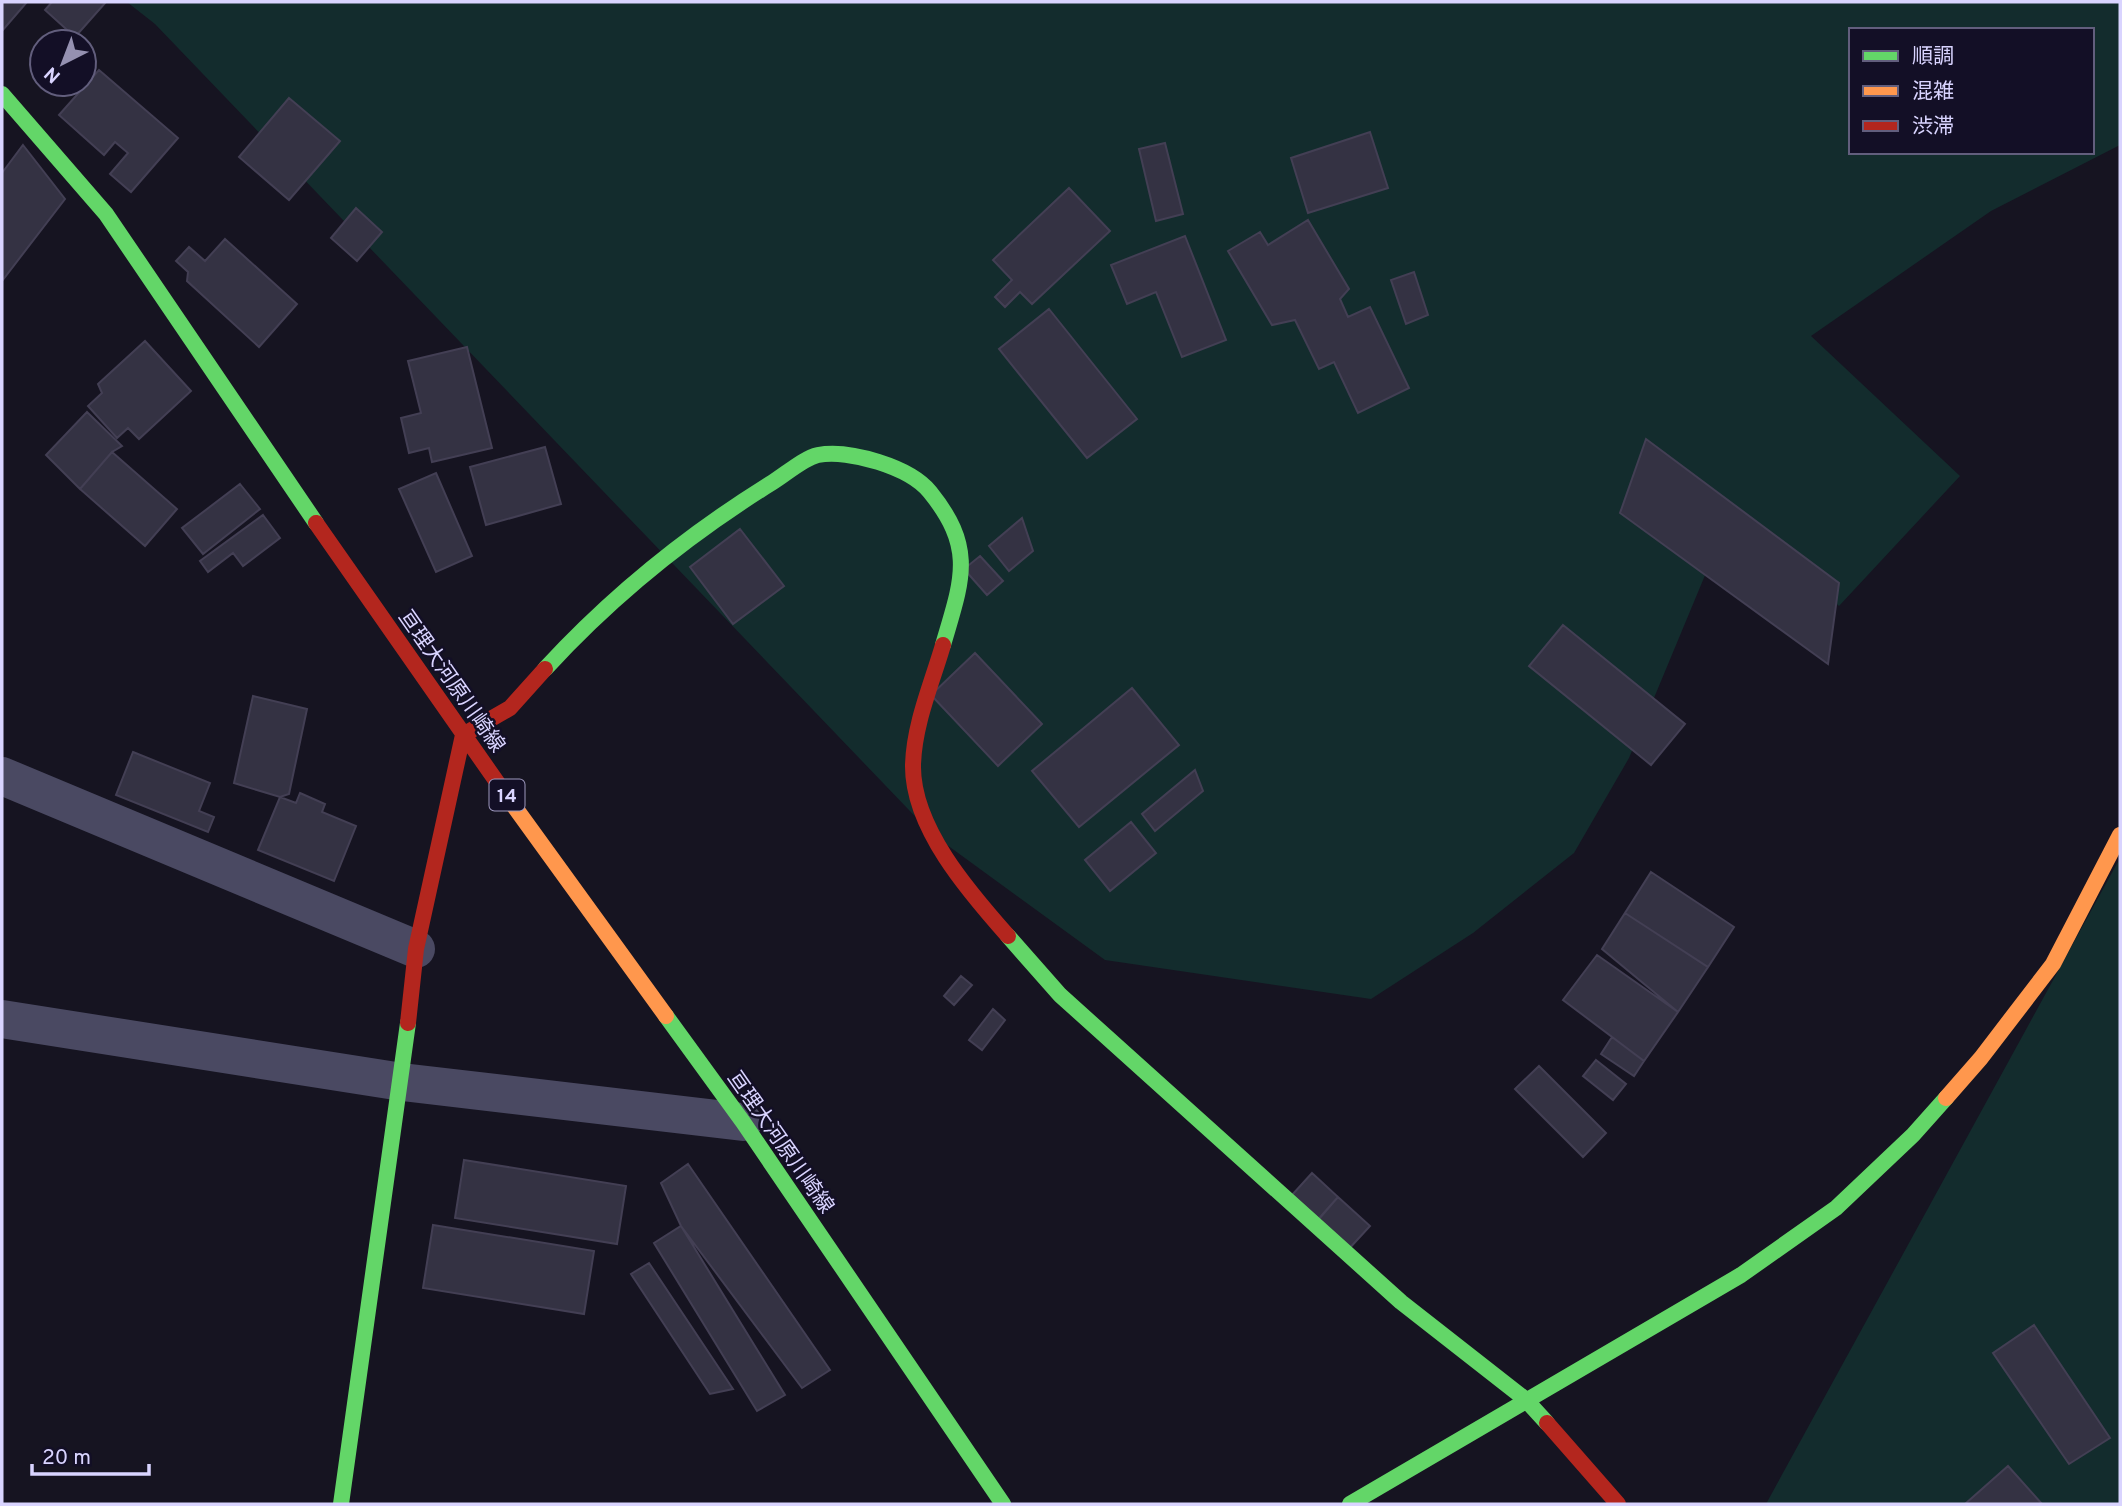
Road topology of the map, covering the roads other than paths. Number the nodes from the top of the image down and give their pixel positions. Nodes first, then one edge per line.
1 (2, 94) edge
2 (463, 735) junction
3 (2, 776) edge
4 (2120, 835) edge
5 (416, 949) junction
6 (2, 1019) edge
7 (402, 1082) junction
8 (743, 1122) junction
9 (1525, 1399) junction
10 (341, 1504) edge
11 (1003, 1504) edge
12 (1350, 1504) edge
13 (1618, 1504) edge

1 - 2 street, 亘理大河原川崎線 / 14
2 - 5 street
2 - 8 street, 亘理大河原川崎線 / 14
2 - 9 street
3 - 5 street
4 - 9 street
5 - 7 street
6 - 7 street
7 - 8 street
7 - 10 street
8 - 11 street, 亘理大河原川崎線 / 14
9 - 12 street
9 - 13 street

